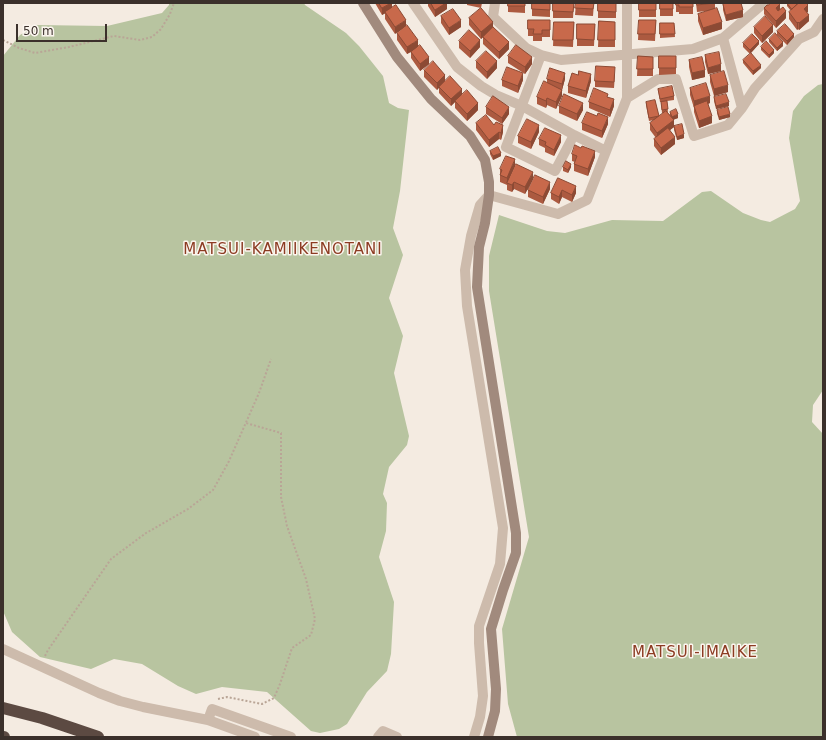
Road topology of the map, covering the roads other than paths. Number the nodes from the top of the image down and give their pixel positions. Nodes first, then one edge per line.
1 (363, 3) edge
2 (413, 3) edge
3 (495, 3) edge
4 (627, 3) edge
5 (764, 3) edge
6 (823, 19) edge
7 (724, 38) junction
8 (627, 55) junction
9 (541, 56) junction
10 (627, 98) junction
11 (522, 106) junction
12 (742, 108) junction
13 (574, 135) junction
14 (606, 151) junction
15 (489, 195) junction
16 (3, 649) edge
17 (3, 708) edge
18 (208, 720) junction
19 (98, 737) edge
20 (255, 737) edge
21 (291, 737) edge
22 (378, 737) edge
23 (397, 737) edge
24 (474, 737) edge
25 (488, 737) edge

1 - 15 street
2 - 11 street
3 - 9 street
4 - 8 street
5 - 7 street
6 - 12 street
7 - 8 street
7 - 12 street
8 - 9 street
8 - 10 street
9 - 11 street
10 - 12 street
10 - 14 street
11 - 13 street
11 - 13 street
13 - 14 street
14 - 15 street
15 - 24 street
15 - 25 street
16 - 18 street
17 - 19 highway
18 - 20 street
18 - 21 street
22 - 23 street

